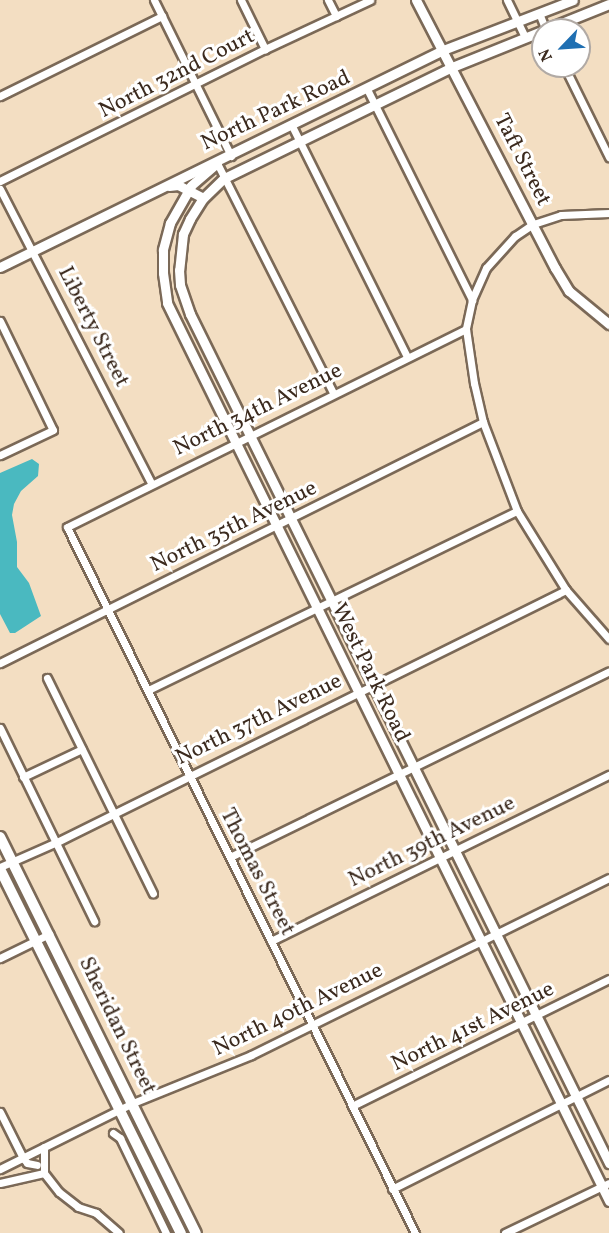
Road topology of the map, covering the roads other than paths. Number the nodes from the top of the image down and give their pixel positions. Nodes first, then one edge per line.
1 (154, 0) edge
2 (241, 0) edge
3 (328, 0) edge
4 (370, 0) edge
5 (416, 0) edge
6 (507, 0) edge
7 (573, 0) edge
8 (602, 4) edge
9 (539, 13) junction
10 (162, 16) junction
11 (336, 16) junction
12 (541, 18) edge
13 (571, 18) edge
14 (518, 22) junction
15 (531, 35) edge
16 (525, 37) junction
17 (265, 49) junction
18 (443, 50) junction
19 (452, 67) junction
20 (570, 78) edge
21 (197, 85) junction
22 (367, 89) junction
23 (0, 96) edge
24 (374, 104) junction
25 (292, 126) junction
26 (299, 141) junction
27 (231, 156) junction
28 (609, 157) edge
29 (217, 163) junction
30 (224, 178) junction
31 (0, 181) edge
32 (169, 186) junction
33 (0, 189) edge
34 (189, 190) junction
35 (203, 198) junction
36 (609, 213) edge
37 (533, 224) junction
38 (35, 252) junction
39 (0, 267) edge
40 (472, 300) junction
41 (0, 321) edge
42 (609, 324) edge
43 (466, 329) junction
44 (407, 357) junction
45 (333, 393) junction
46 (483, 422) junction
47 (250, 435) junction
48 (235, 442) junction
49 (0, 455) edge
50 (151, 483) junction
51 (517, 510) junction
52 (291, 519) junction
53 (276, 526) junction
54 (67, 527) joint
55 (566, 590) junction
56 (332, 602) junction
57 (108, 609) junction
58 (316, 609) junction
59 (609, 639) edge
60 (1, 661) edge
61 (609, 671) edge
62 (47, 678) dead end
63 (373, 684) junction
64 (148, 690) junction
65 (358, 692) junction
66 (0, 728) edge
67 (82, 749) junction
68 (415, 768) junction
69 (188, 775) junction
70 (609, 775) edge
71 (399, 776) junction
72 (23, 777) junction
73 (114, 812) junction
74 (0, 837) edge
75 (57, 842) junction
76 (455, 851) junction
77 (230, 857) junction
78 (440, 859) junction
79 (12, 861) junction
80 (0, 868) edge
81 (609, 878) edge
82 (153, 893) dead end
83 (94, 921) dead end
84 (49, 934) junction
85 (496, 934) junction
86 (36, 940) junction
87 (272, 941) junction
88 (480, 942) junction
89 (0, 958) edge
90 (609, 980) edge
91 (536, 1016) junction
92 (521, 1023) junction
93 (312, 1024) junction
94 (609, 1080) edge
95 (575, 1096) junction
96 (133, 1103) junction
97 (561, 1104) junction
98 (352, 1106) junction
99 (120, 1109) junction
100 (0, 1112) edge
101 (113, 1133) dead end
102 (41, 1148) junction
103 (23, 1158) junction
104 (609, 1163) edge
105 (37, 1165) junction
106 (0, 1169) edge
107 (44, 1173) junction
108 (35, 1175) junction
109 (0, 1183) edge
110 (605, 1184) edge
111 (392, 1189) junction
112 (609, 1201) edge
113 (119, 1233) edge
114 (166, 1233) edge
115 (183, 1233) edge
116 (196, 1233) edge
117 (415, 1233) edge
118 (505, 1233) edge

1 - 10 street
2 - 17 street
3 - 11 street
4 - 11 street, North 32nd Court
5 - 18 street, Taft Street
6 - 14 street
7 - 9 street, North Park Road
8 - 13 street, North Park Road
9 - 12 street
9 - 14 street, North Park Road
10 - 21 street
10 - 23 street
11 - 17 street, North 32nd Court
14 - 16 street
14 - 18 street, North Park Road
15 - 16 street, North Park Road
16 - 19 street, North Park Road
17 - 21 street, North 32nd Court
18 - 19 street, Taft Street
18 - 22 street, North Park Road
19 - 24 street, North Park Road
19 - 37 street, Taft Street
20 - 28 street
21 - 27 street
21 - 31 street, North 32nd Court
22 - 24 street
22 - 25 street, North Park Road
24 - 26 street, North Park Road
24 - 40 street
25 - 26 street
25 - 27 street, North Park Road
26 - 30 street, North Park Road
26 - 44 street
27 - 29 street, North Park Road
29 - 30 street
29 - 32 street, North Park Road
29 - 34 street, West Park Road
30 - 35 street, West Park Road
30 - 45 street
32 - 34 street
32 - 38 street, North Park Road
33 - 38 street, Liberty Street
34 - 35 street
34 - 48 street, West Park Road
35 - 47 street, West Park Road
36 - 37 street
37 - 40 street
37 - 42 street, Taft Street
38 - 39 street, North Park Road
38 - 50 street, Liberty Street
40 - 43 street
41 - 49 street
43 - 44 street, North 34th Avenue
43 - 46 street
44 - 45 street, North 34th Avenue
45 - 47 street, North 34th Avenue
46 - 51 street
46 - 52 street, North 35th Avenue
47 - 48 street, North 34th Avenue
47 - 52 street, West Park Road
48 - 50 street, North 34th Avenue
48 - 53 street, West Park Road
50 - 54 street, North 34th Avenue
51 - 55 street
51 - 56 street
52 - 53 street, North 35th Avenue
52 - 56 street, West Park Road
53 - 57 street, North 35th Avenue
53 - 58 street, West Park Road
54 - 57 street, Thomas Street
55 - 59 street
55 - 63 street, North 37th Avenue
56 - 58 street
56 - 63 street, West Park Road
57 - 60 street, North 35th Avenue
57 - 64 street, Thomas Street
58 - 64 street
58 - 65 street, West Park Road
61 - 68 street
62 - 67 street
63 - 65 street, North 37th Avenue
63 - 68 street, West Park Road
64 - 69 street, Thomas Street
65 - 69 street, North 37th Avenue
65 - 71 street, West Park Road
66 - 72 street
67 - 72 street
67 - 73 street
68 - 71 street
68 - 76 street, West Park Road
69 - 73 street, North 37th Avenue
69 - 77 street, Thomas Street
70 - 76 street, North 39th Avenue
71 - 77 street
71 - 78 street, West Park Road
72 - 75 street
73 - 75 street, North 37th Avenue
73 - 82 street
74 - 79 main road, Sheridan Street
75 - 79 street, North 37th Avenue
75 - 83 street
76 - 78 street, North 39th Avenue
76 - 85 street, West Park Road
77 - 87 street, Thomas Street
78 - 87 street, North 39th Avenue
78 - 88 street, West Park Road
79 - 80 street, North 37th Avenue
79 - 84 main road, Sheridan Street
80 - 86 main road, Sheridan Street
81 - 85 street, North 40th Avenue
84 - 86 street
84 - 96 main road, Sheridan Street
85 - 88 street, North 40th Avenue
85 - 91 street, West Park Road
86 - 89 street
86 - 99 main road, Sheridan Street
87 - 93 street, Thomas Street
88 - 92 street, West Park Road
88 - 93 street, North 40th Avenue
90 - 91 street, North 41st Avenue
91 - 92 street, North 41st Avenue
91 - 95 street, West Park Road
92 - 97 street, West Park Road
92 - 98 street, North 41st Avenue
93 - 96 street, North 40th Avenue
93 - 98 street, Thomas Street
94 - 95 street
95 - 97 street
95 - 104 street, West Park Road
96 - 99 street, North 40th Avenue
96 - 116 main road, Sheridan Street
97 - 110 street, West Park Road
97 - 111 street
98 - 111 street, Thomas Street
99 - 102 street, North 40th Avenue
99 - 115 main road, Sheridan Street
100 - 103 street
101 - 114 street
102 - 103 street, North 40th Avenue
102 - 105 street
102 - 107 street
103 - 105 street
103 - 106 street, North 40th Avenue
105 - 108 street
107 - 108 street
107 - 113 street
108 - 109 street
110 - 112 street, West Park Road
110 - 118 street
111 - 117 street, Thomas Street

